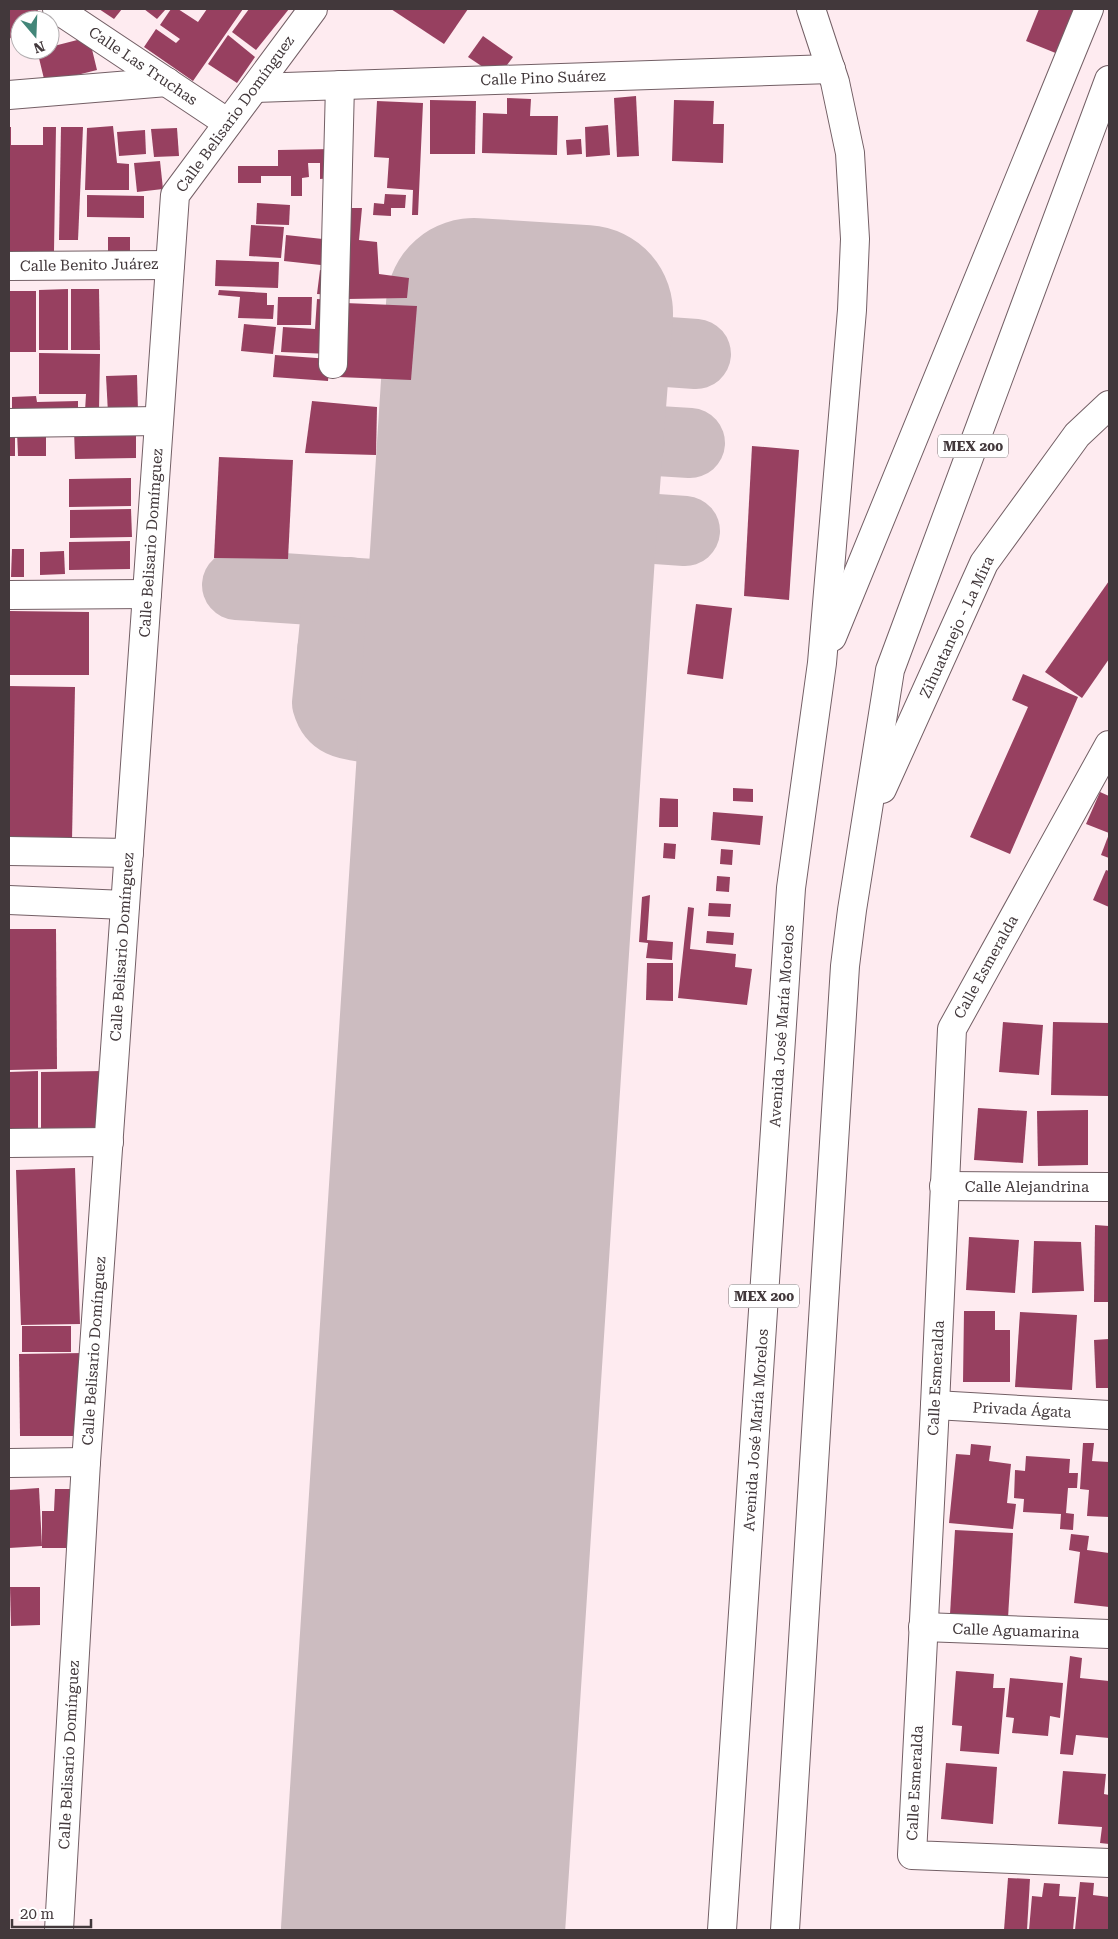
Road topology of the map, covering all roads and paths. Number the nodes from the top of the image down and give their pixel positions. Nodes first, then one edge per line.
1 (57, 9) edge
2 (313, 9) edge
3 (811, 9) edge
4 (1089, 9) edge
5 (831, 69) junction
6 (1109, 80) edge
7 (168, 82) junction
8 (340, 85) junction
9 (254, 88) junction
10 (9, 95) edge
11 (228, 123) junction
12 (170, 265) junction
13 (9, 266) edge
14 (333, 364) dead end
15 (1109, 405) edge
16 (159, 420) junction
17 (9, 423) edge
18 (147, 594) junction
19 (9, 595) edge
20 (822, 662) junction
21 (1109, 744) edge
22 (868, 820) junction
23 (9, 850) edge
24 (129, 854) junction
25 (9, 900) edge
26 (126, 905) junction
27 (109, 1142) junction
28 (9, 1143) edge
29 (944, 1186) junction
30 (1109, 1187) edge
31 (935, 1405) junction
32 (1109, 1415) edge
33 (86, 1462) junction
34 (9, 1463) edge
35 (923, 1627) junction
36 (1109, 1634) edge
37 (1109, 1863) edge
38 (59, 1930) edge
39 (722, 1930) edge
40 (785, 1930) edge

1 - 7 main road, Calle Las Truchas
2 - 9 main road, Calle Belisario Domínguez
3 - 5 main road, MEX 200
4 - 20 main road
5 - 8 main road, Calle Pino Suárez
5 - 20 main road, MEX 200
6 - 22 main road, MEX 200
7 - 10 main road
7 - 11 main road, Calle Las Truchas
8 - 9 main road, Calle Pino Suárez
8 - 14 main road
9 - 11 main road, Calle Belisario Domínguez
11 - 12 main road, Calle Belisario Domínguez
12 - 13 main road, Calle Benito Juárez
12 - 16 main road, Calle Belisario Domínguez
15 - 22 main road, Zihuatanejo - La Mira / MEX 200
16 - 17 main road
16 - 18 main road, Calle Belisario Domínguez
18 - 19 main road
18 - 24 main road, Calle Belisario Domínguez
20 - 39 main road, Avenida José María Morelos / MEX 200
21 - 29 main road, Calle Esmeralda
22 - 40 main road, MEX 200
23 - 24 main road
24 - 26 main road, Calle Belisario Domínguez
25 - 26 main road
26 - 27 main road, Calle Belisario Domínguez
27 - 28 main road
27 - 33 main road, Calle Belisario Domínguez
29 - 30 main road, Calle Alejandrina
29 - 31 main road, Calle Esmeralda
31 - 32 main road, Privada Ágata
31 - 35 main road, Calle Esmeralda
33 - 34 main road
33 - 38 main road, Calle Belisario Domínguez
35 - 36 main road, Calle Aguamarina
35 - 37 main road, Calle Esmeralda

